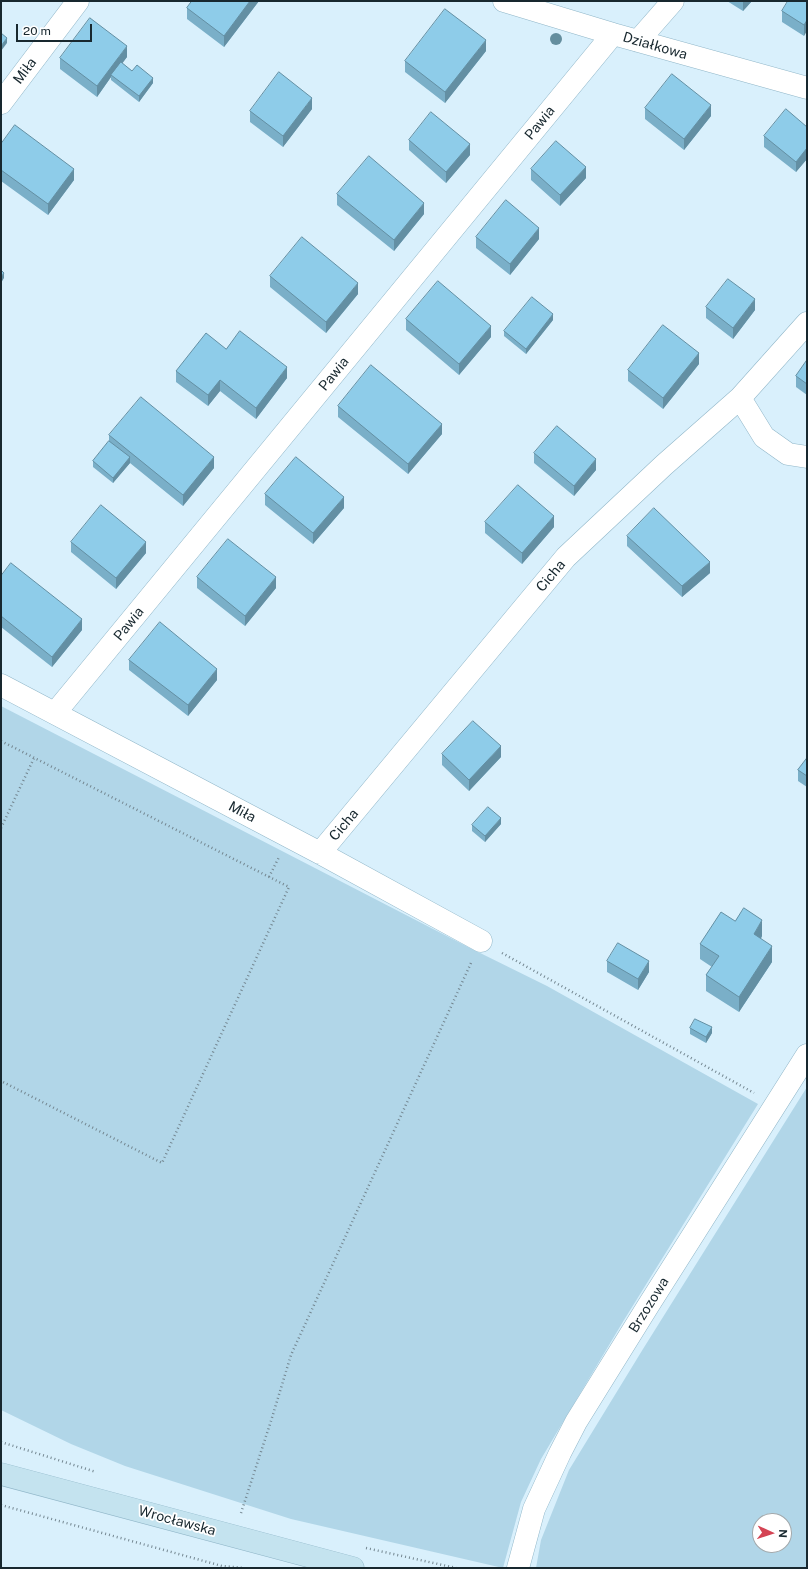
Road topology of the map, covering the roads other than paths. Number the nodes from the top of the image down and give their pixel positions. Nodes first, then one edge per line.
1 (78, 1) edge
2 (504, 1) edge
3 (673, 1) edge
4 (613, 34) junction
5 (638, 41) junction
6 (807, 88) edge
7 (1, 103) edge
8 (807, 323) edge
9 (740, 398) junction
10 (807, 457) edge
11 (1, 685) edge
12 (55, 713) junction
13 (320, 853) junction
14 (481, 941) road end
15 (807, 1055) edge
16 (1, 1474) edge
17 (353, 1568) edge
18 (518, 1568) edge

1 - 7 street, Miła
2 - 4 street, Działkowa
3 - 5 street
4 - 5 street, Działkowa
4 - 12 street, Pawia
5 - 6 street, Działkowa
8 - 9 street, Cicha
9 - 10 street
9 - 13 street, Cicha
11 - 12 street, Miła
12 - 13 street, Miła
13 - 14 street, Miła
15 - 18 street, Brzozowa
16 - 17 main road, Wrocławska

